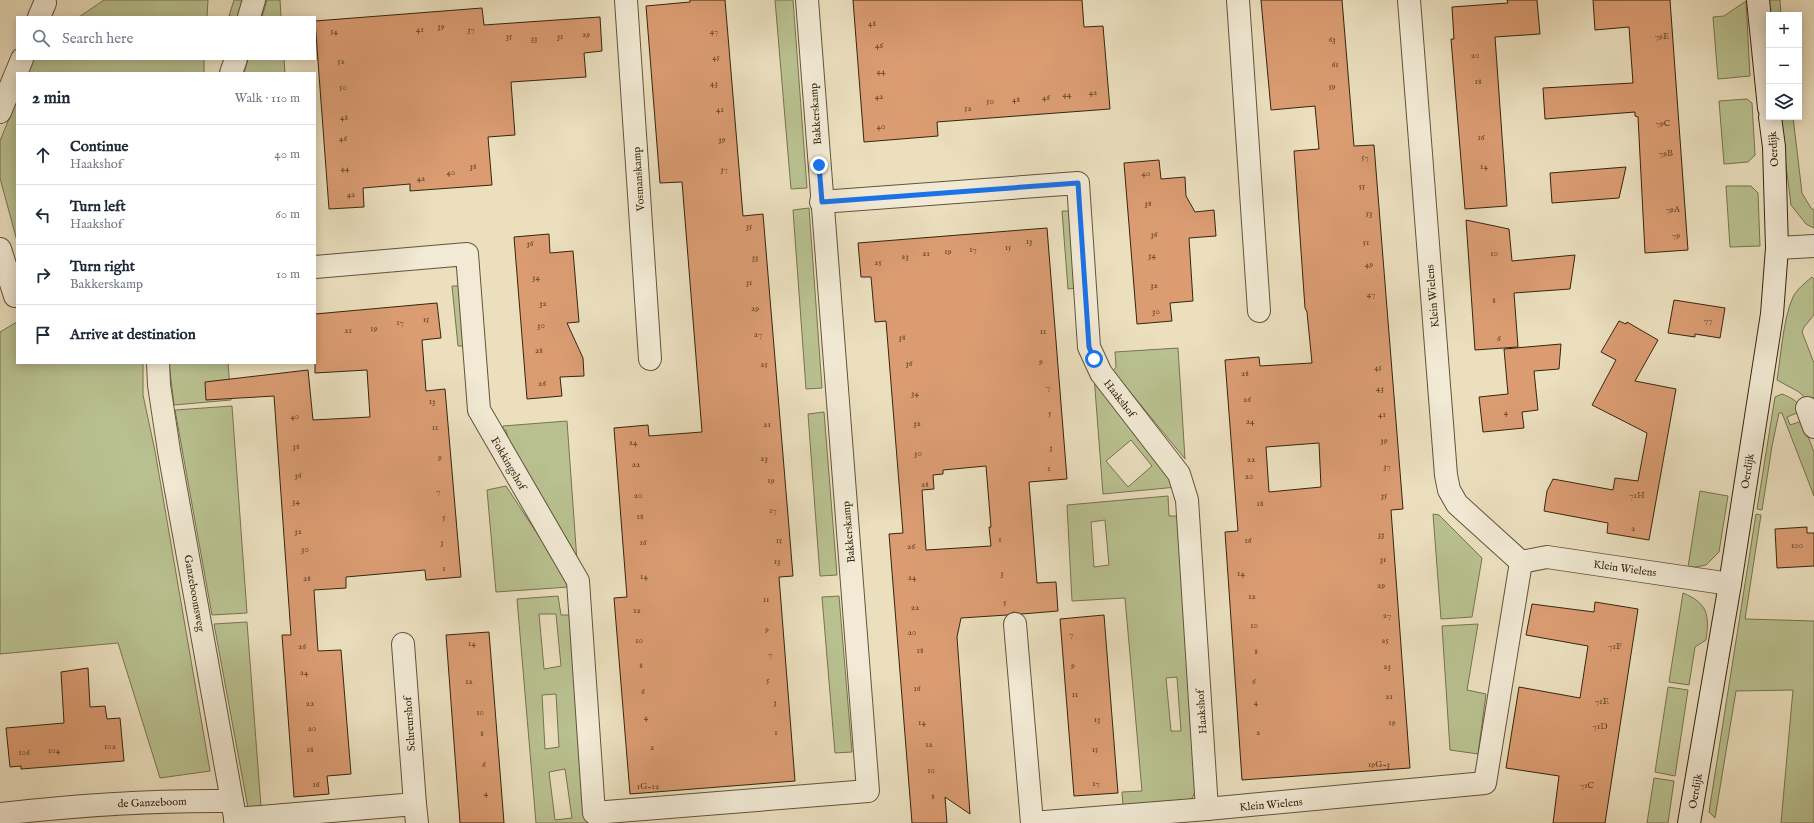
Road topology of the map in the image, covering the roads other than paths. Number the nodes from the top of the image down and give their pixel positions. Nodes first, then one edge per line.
1 (254, 0) edge
2 (626, 0) edge
3 (807, 0) edge
4 (1238, 0) edge
5 (1409, 0) edge
6 (1758, 0) edge
7 (249, 16) edge
8 (22, 60) edge
9 (236, 60) edge
10 (17, 72) edge
11 (231, 72) edge
12 (16, 73) edge
13 (1767, 84) edge
14 (0, 112) edge
15 (1770, 120) edge
16 (822, 202) junction
17 (1814, 246) edge
18 (1777, 248) junction
19 (0, 249) edge
20 (316, 267) edge
21 (11, 297) edge
22 (1259, 311) dead end
23 (650, 359) dead end
24 (158, 364) edge
25 (1521, 562) junction
26 (1730, 584) junction
27 (1015, 624) dead end
28 (403, 644) dead end
29 (1207, 810) junction
30 (416, 813) edge
31 (594, 813) joint
32 (0, 814) edge
33 (74, 814) edge
34 (234, 814) edge
35 (1689, 823) edge

1 - 7 street
2 - 23 street, Vosmanskamp
3 - 16 street, Bakkerskamp
4 - 22 street
5 - 25 street, Klein Wielens
6 - 13 street
8 - 10 street
9 - 11 street
12 - 14 street
15 - 18 street, Oerdijk
16 - 29 street, Haakshof
16 - 31 street, Bakkerskamp
17 - 18 street
18 - 26 street, Oerdijk
19 - 21 street
20 - 31 street, Fokkingshof
24 - 34 street, Ganzeboomsweg
25 - 26 street, Klein Wielens
25 - 29 street, Klein Wielens
26 - 35 street, Oerdijk
27 - 29 street, Klein Wielens
28 - 30 street, Schreurshof
30 - 34 street, Schreurshof
32 - 33 street, de Ganzeboom
33 - 34 street, de Ganzeboom

